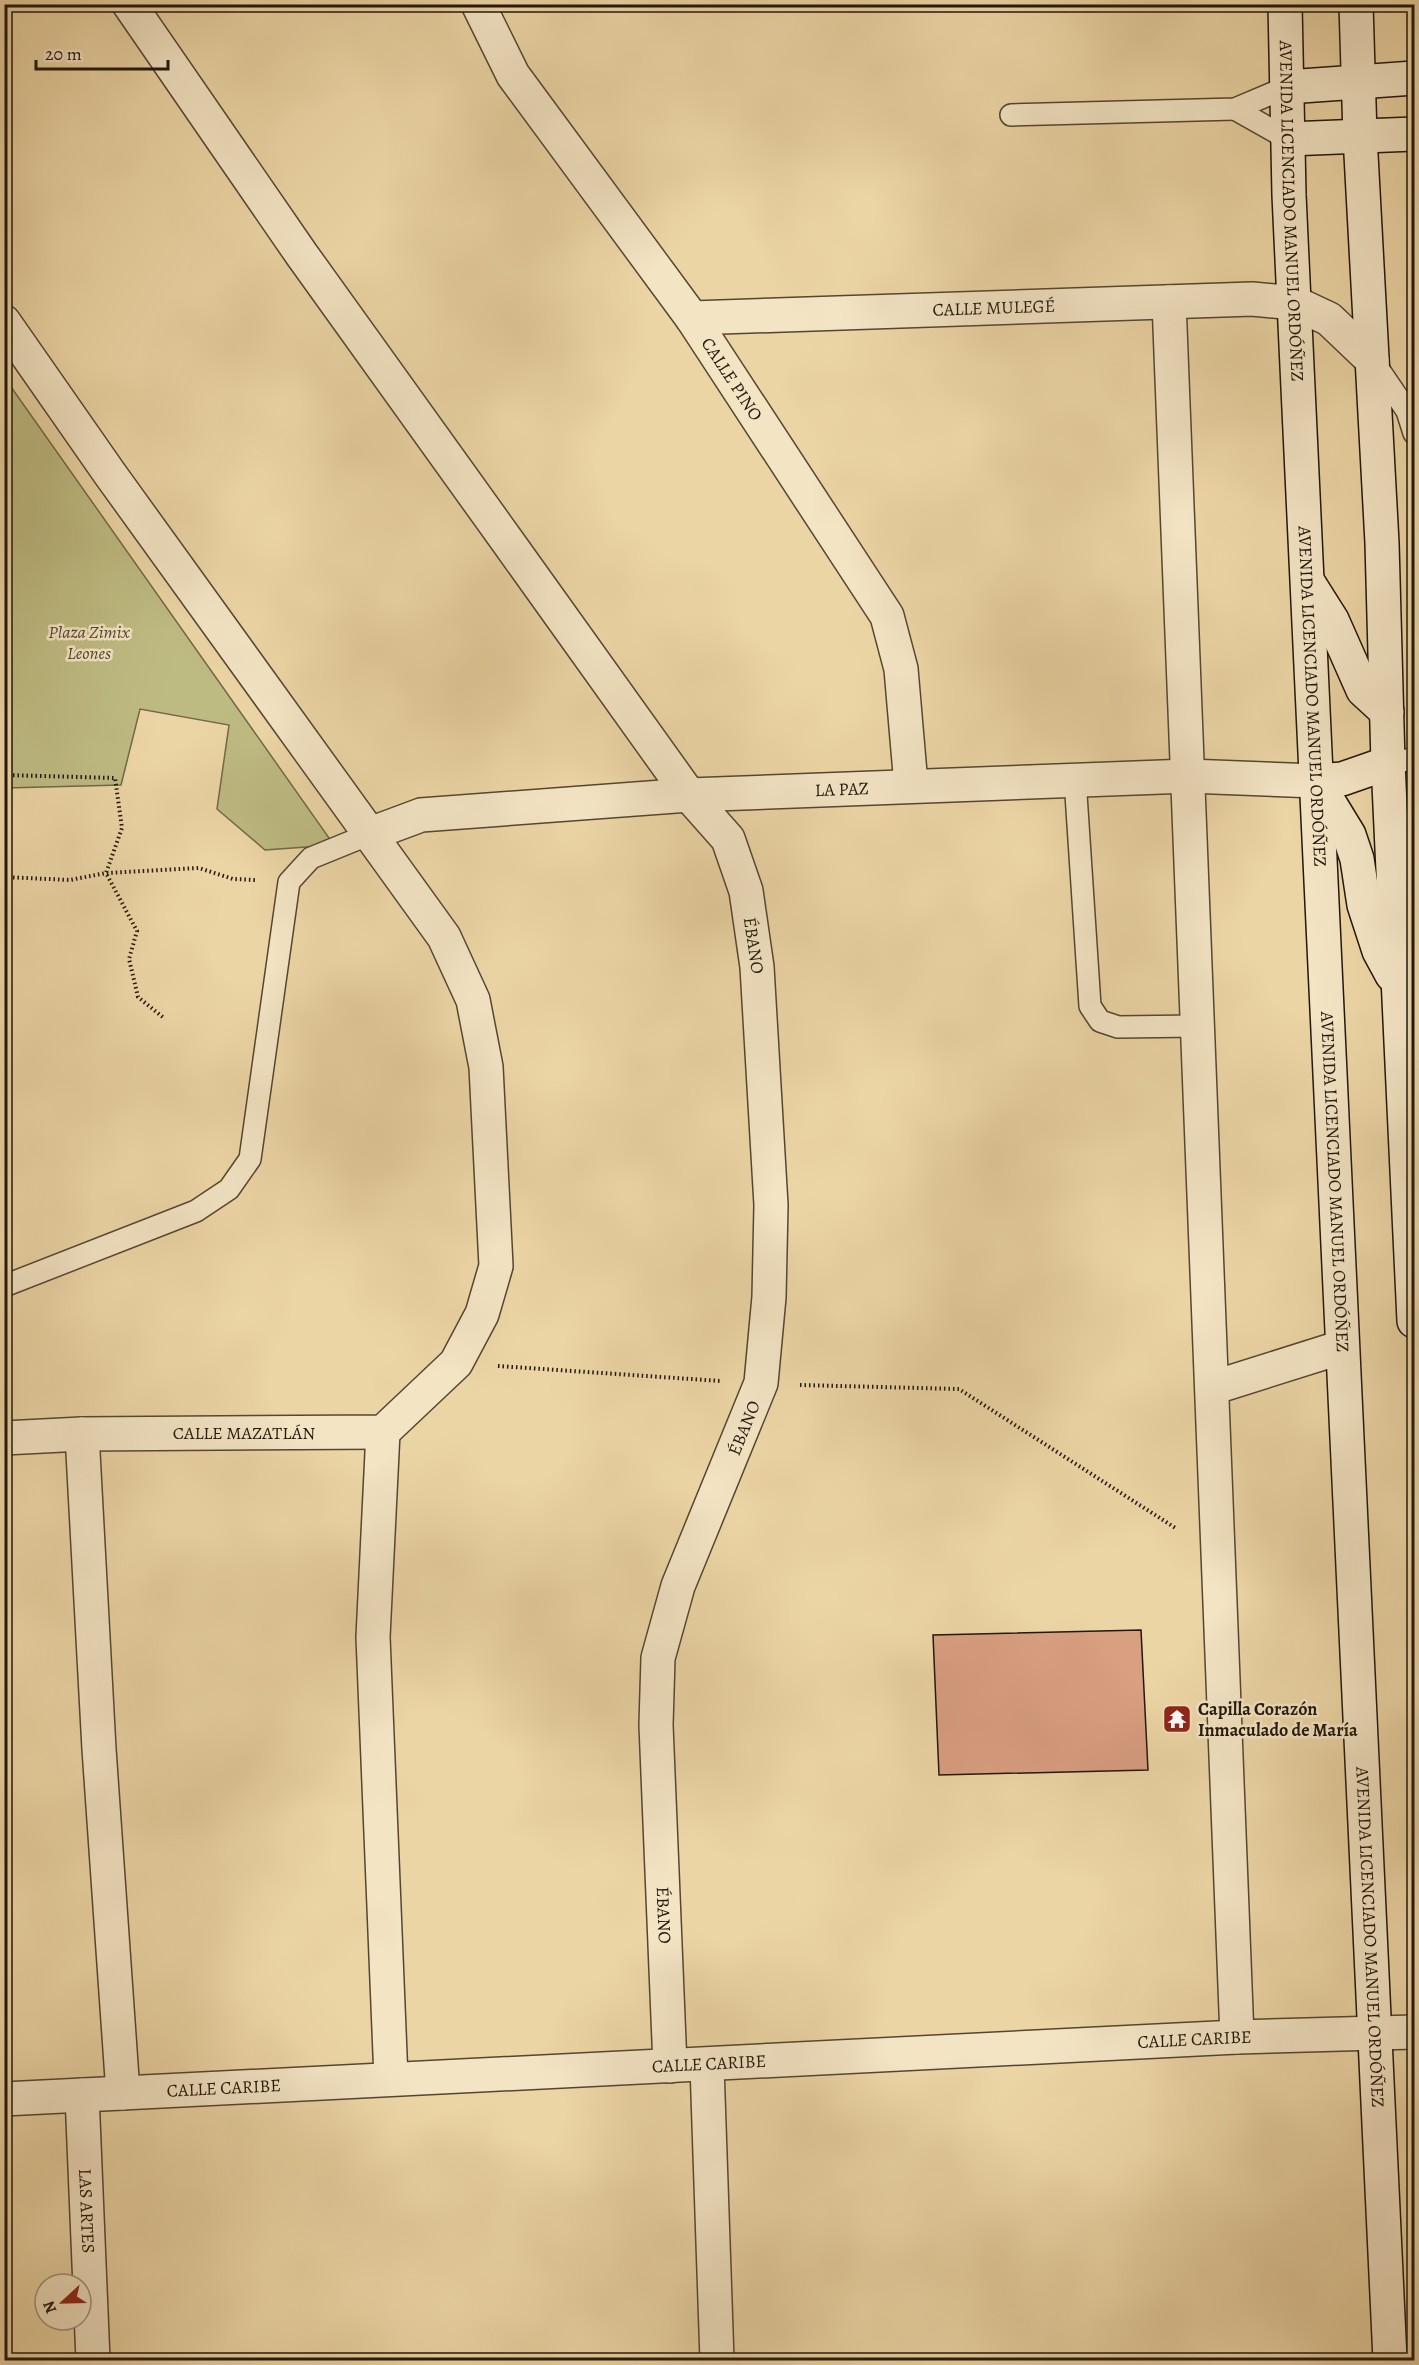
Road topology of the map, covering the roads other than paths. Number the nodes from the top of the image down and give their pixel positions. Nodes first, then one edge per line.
1 (129, 4) edge
2 (478, 4) edge
3 (1285, 4) edge
4 (1356, 4) edge
5 (1414, 78) edge
6 (1359, 83) junction
7 (1287, 87) junction
8 (1235, 109) junction
9 (1011, 115) dead end
10 (1414, 134) edge
11 (1360, 136) junction
12 (1288, 140) junction
13 (1169, 302) junction
14 (1295, 303) junction
15 (692, 318) junction
16 (4, 322) edge
17 (1372, 360) junction
18 (1414, 433) edge
19 (1307, 581) junction
20 (1387, 712) junction
21 (1401, 761) edge
22 (1188, 776) junction
23 (1075, 779) junction
24 (1316, 781) junction
25 (911, 785) junction
26 (689, 795) junction
27 (370, 834) junction
28 (1400, 990) junction
29 (1197, 1026) junction
30 (1411, 1171) edge
31 (1413, 1253) edge
32 (4, 1286) edge
33 (1414, 1321) edge
34 (1342, 1347) junction
35 (1212, 1388) junction
36 (383, 1432) junction
37 (82, 1434) junction
38 (4, 1438) edge
39 (1414, 2032) edge
40 (1374, 2033) junction
41 (1237, 2037) junction
42 (670, 2066) junction
43 (707, 2066) junction
44 (391, 2079) junction
45 (123, 2093) junction
46 (82, 2095) junction
47 (4, 2100) edge
48 (93, 2361) edge
49 (717, 2361) edge
50 (1390, 2361) edge

1 - 26 street, ÉBANO
2 - 15 street, CALLE PINO
3 - 7 street, AVENIDA LICENCIADO MANUEL ORDÓÑEZ
4 - 6 street
5 - 6 street
6 - 7 street
6 - 11 street
7 - 8 lane
7 - 12 street, AVENIDA LICENCIADO MANUEL ORDÓÑEZ
8 - 9 lane
8 - 12 lane
10 - 11 street
11 - 12 street
11 - 17 street
12 - 14 street, AVENIDA LICENCIADO MANUEL ORDÓÑEZ
13 - 14 street, CALLE MULEGÉ
13 - 15 street, CALLE MULEGÉ
13 - 22 street
14 - 17 street, CALLE MULEGÉ
14 - 19 street, AVENIDA LICENCIADO MANUEL ORDÓÑEZ
15 - 25 street, CALLE PINO
16 - 27 street
17 - 18 lane
17 - 20 street
19 - 20 street
19 - 24 street, AVENIDA LICENCIADO MANUEL ORDÓÑEZ
20 - 21 street
21 - 24 street, LA PAZ
21 - 28 street
22 - 23 street, LA PAZ
22 - 24 street, LA PAZ
22 - 29 street
23 - 25 street, LA PAZ
23 - 29 lane
24 - 28 street
24 - 34 street, AVENIDA LICENCIADO MANUEL ORDÓÑEZ
25 - 26 street, LA PAZ
26 - 27 street, LA PAZ
26 - 42 street, ÉBANO
27 - 32 lane
27 - 36 street
28 - 30 street
29 - 35 street
30 - 31 street
31 - 33 street
34 - 35 street
34 - 40 street, AVENIDA LICENCIADO MANUEL ORDÓÑEZ
35 - 41 street
36 - 37 street, CALLE MAZATLÁN
36 - 44 street
37 - 38 street, CALLE MAZATLÁN
37 - 45 street
39 - 40 street, CALLE CARIBE
40 - 41 street, CALLE CARIBE
40 - 50 street, AVENIDA LICENCIADO MANUEL ORDÓÑEZ
41 - 43 street, CALLE CARIBE
42 - 43 street, CALLE CARIBE
42 - 44 street, CALLE CARIBE
43 - 49 street
44 - 45 street, CALLE CARIBE
45 - 46 street, CALLE CARIBE
46 - 47 street, CALLE CARIBE
46 - 48 street, LAS ARTES

